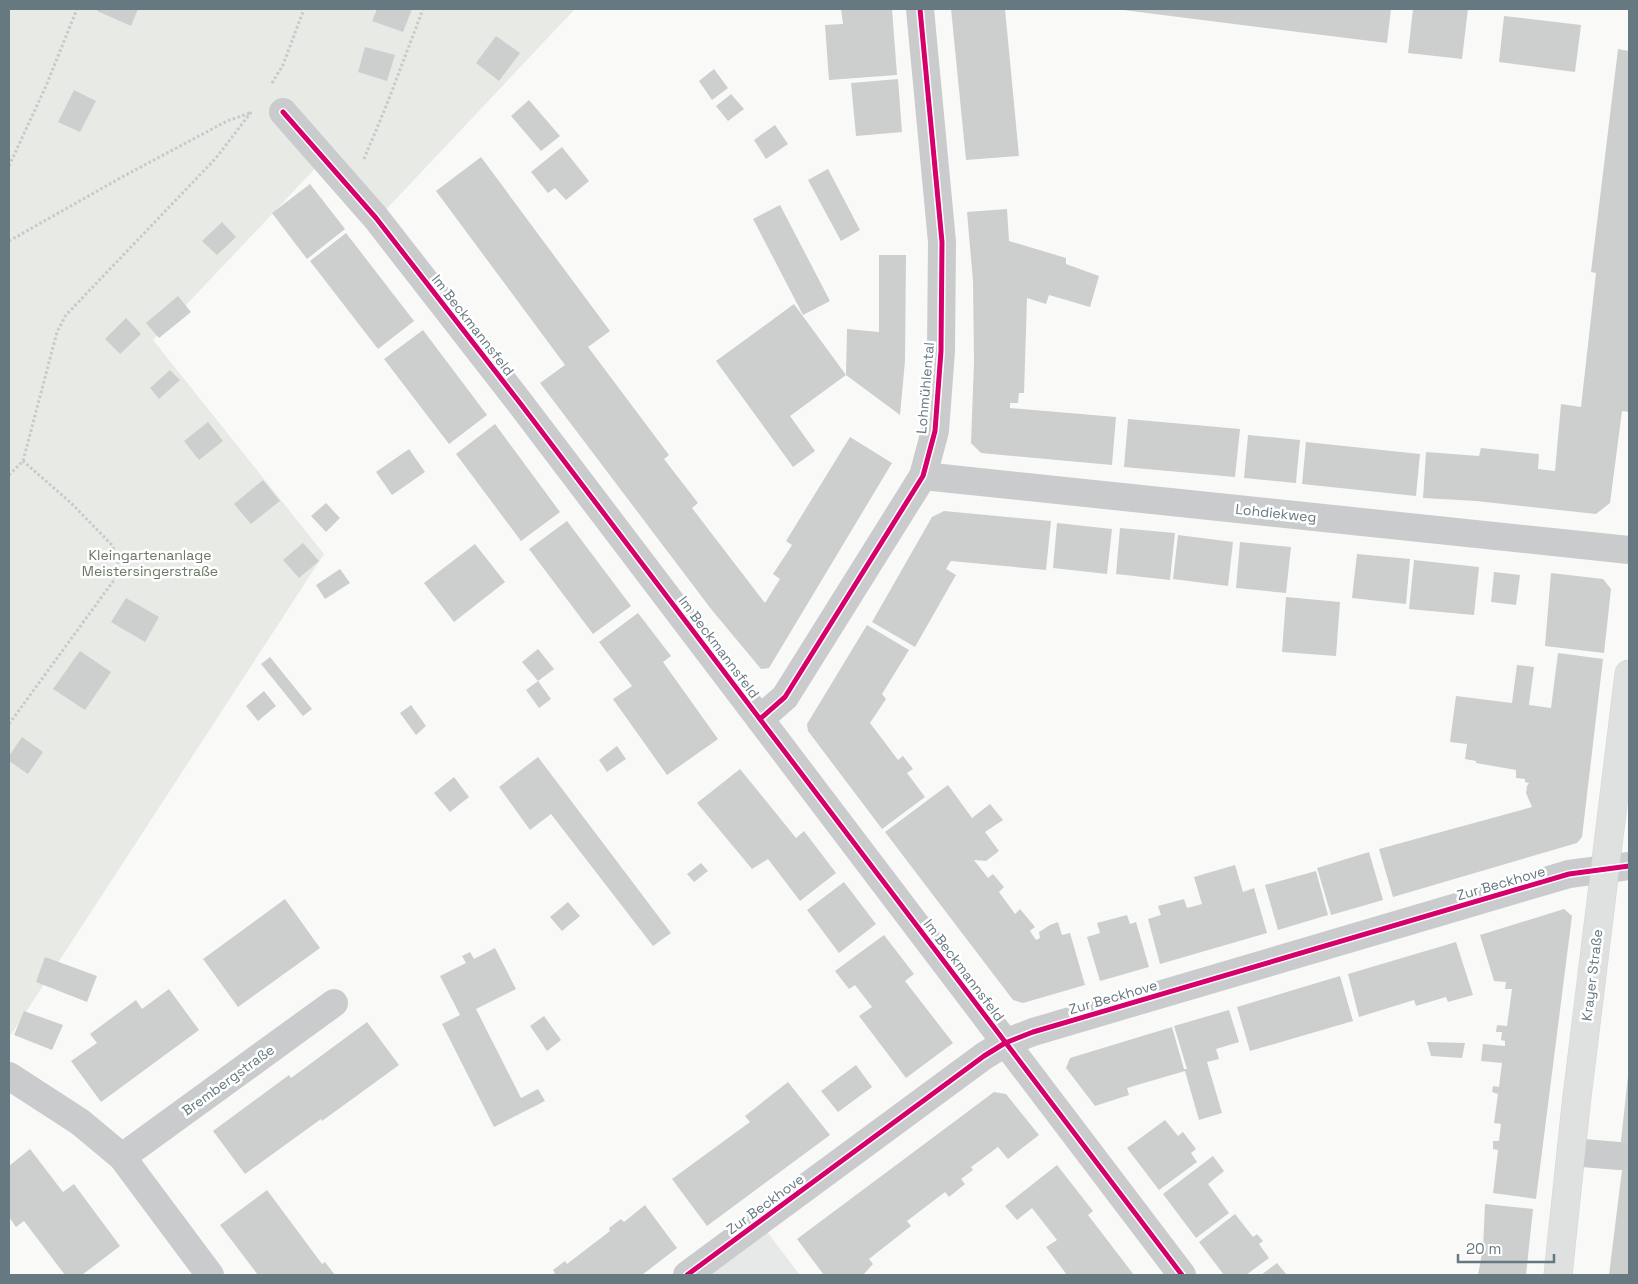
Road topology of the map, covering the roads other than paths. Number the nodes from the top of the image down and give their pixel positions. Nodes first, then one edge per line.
1 (920, 9) edge
2 (283, 112) dead end
3 (923, 476) junction
4 (1629, 550) edge
5 (1629, 674) edge
6 (760, 719) junction
7 (1618, 867) edge
8 (334, 1003) dead end
9 (1005, 1043) junction
10 (9, 1076) edge
11 (1571, 1152) junction
12 (1619, 1156) dead end
13 (122, 1157) junction
14 (210, 1275) edge
15 (687, 1275) edge
16 (1182, 1275) edge
17 (1558, 1275) edge

1 - 3 street, Lohmühlental
2 - 6 street, Im Beckmannsfeld
3 - 4 street, Lohdiekweg
3 - 6 street, Lohmühlental
5 - 7 main road, Krayer Straße
6 - 9 street, Im Beckmannsfeld
7 - 9 street, Zur Beckhove
7 - 11 main road, Krayer Straße
8 - 13 street, Brembergstraße
9 - 15 street, Zur Beckhove
9 - 16 street, Im Beckmannsfeld
10 - 13 street
11 - 12 street
11 - 17 main road, Krayer Straße
13 - 14 street

